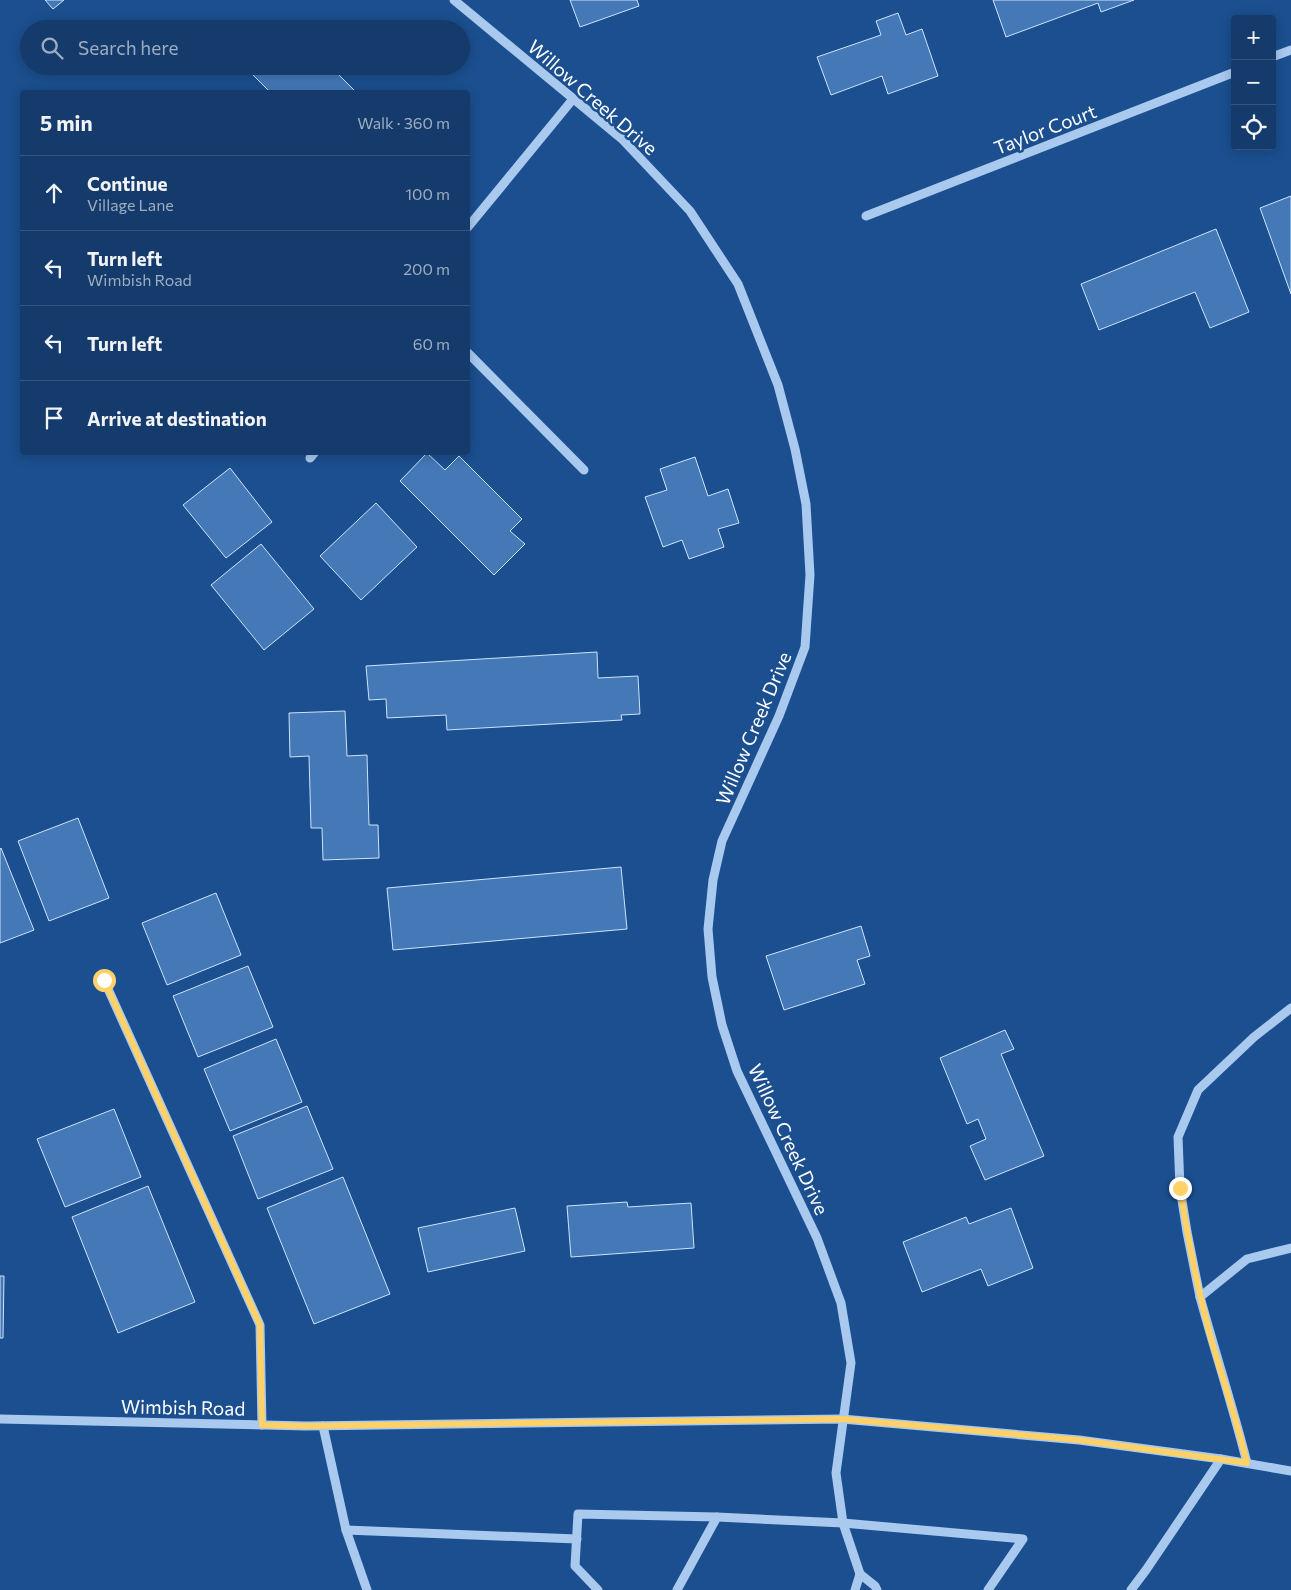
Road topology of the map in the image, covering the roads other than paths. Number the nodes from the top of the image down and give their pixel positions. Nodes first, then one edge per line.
1 (454, 0) edge
2 (1291, 50) edge
3 (1276, 56) edge
4 (1231, 74) edge
5 (573, 98) junction
6 (866, 216) dead end
7 (470, 225) edge
8 (470, 355) edge
9 (584, 470) dead end
10 (104, 980) dead end
11 (1291, 1008) edge
12 (1291, 1248) edge
13 (1200, 1296) junction
14 (0, 1419) edge
15 (842, 1419) junction
16 (262, 1425) junction
17 (324, 1426) junction
18 (1220, 1459) junction
19 (1247, 1463) junction
20 (1291, 1471) edge
21 (717, 1518) junction
22 (843, 1523) junction
23 (346, 1530) junction
24 (577, 1539) junction
25 (860, 1574) junction
26 (367, 1590) edge
27 (598, 1590) edge
28 (677, 1590) edge
29 (855, 1590) edge
30 (877, 1590) edge
31 (988, 1590) edge
32 (1131, 1590) edge

1 - 5 street, Willow Creek Drive
2 - 3 street
4 - 6 street, Taylor Court
5 - 7 street
5 - 15 street, Willow Creek Drive
8 - 9 street
10 - 16 street
11 - 13 street
12 - 13 street
13 - 19 street
14 - 16 street, Wimbish Road
15 - 17 street, Wimbish Road
15 - 18 street, Wimbish Road
15 - 22 street, Willow Creek Drive
16 - 17 street, Wimbish Road
17 - 23 street
18 - 19 street, Wimbish Road
18 - 32 street
19 - 20 street, Wimbish Road
21 - 22 street
21 - 24 street
21 - 28 street
22 - 25 street, Willow Creek Drive
22 - 31 street
23 - 24 street
23 - 26 street
24 - 27 street
25 - 29 street
25 - 30 street

